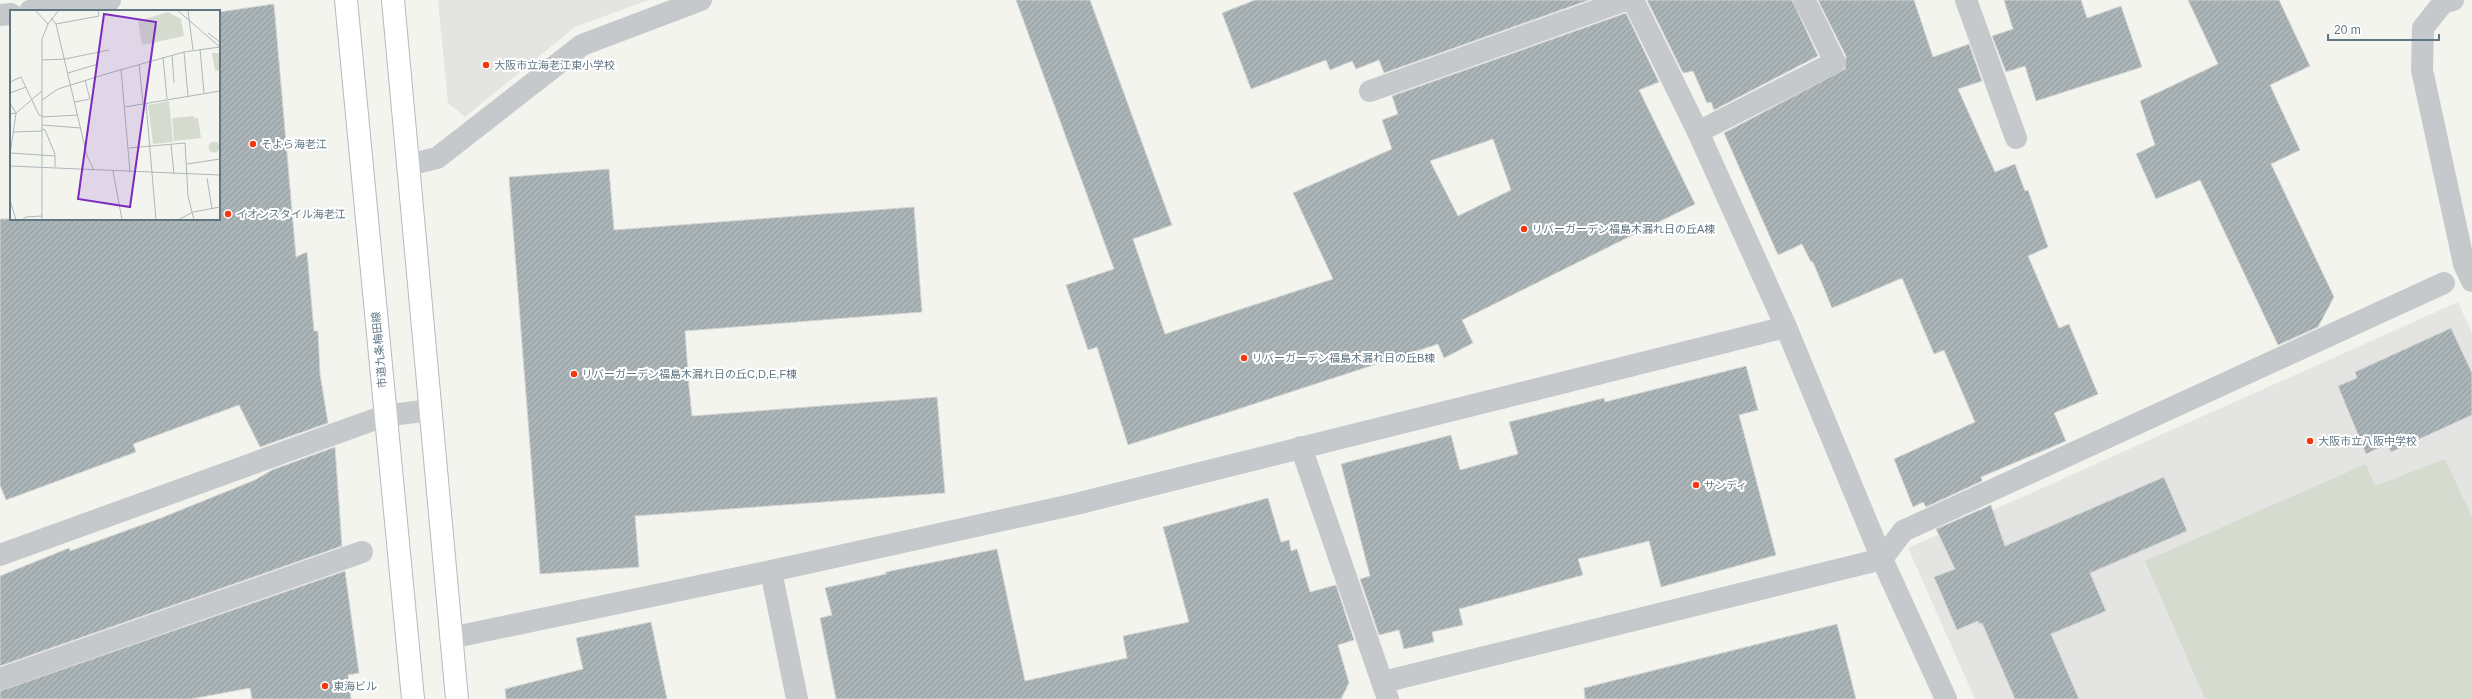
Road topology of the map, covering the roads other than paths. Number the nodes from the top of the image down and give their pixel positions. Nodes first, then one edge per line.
1 (110, 0) edge
2 (346, 0) edge
3 (393, 0) edge
4 (701, 0) edge
5 (1626, 0) edge
6 (1633, 0) edge
7 (1966, 0) edge
8 (2453, 0) edge
9 (1807, 6) edge
10 (37, 10) edge
11 (10, 14) edge
12 (0, 15) edge
13 (1370, 91) dead end
14 (1698, 132) junction
15 (2016, 138) dead end
16 (408, 165) junction
17 (2472, 281) edge
18 (2444, 283) dead end
19 (1786, 327) junction
20 (430, 410) junction
21 (384, 416) junction
22 (1301, 447) junction
23 (362, 552) dead end
24 (0, 555) edge
25 (1882, 559) junction
26 (771, 571) junction
27 (450, 638) junction
28 (0, 679) edge
29 (1385, 691) edge
30 (413, 699) edge
31 (457, 699) edge
32 (797, 699) edge
33 (1946, 699) edge

1 - 10 street
2 - 21 main road, 市道九条梅田線
3 - 16 main road
4 - 16 street
5 - 13 street
6 - 14 street
7 - 15 street
8 - 17 street
9 - 14 street
11 - 12 street
14 - 19 street
16 - 20 main road
18 - 25 street
19 - 22 street
19 - 25 street
20 - 21 street
20 - 27 main road
21 - 24 street
21 - 30 main road, 市道九条梅田線
22 - 26 street
22 - 29 street
23 - 28 street
25 - 29 street
25 - 33 street
26 - 27 street
26 - 32 street
27 - 31 main road

